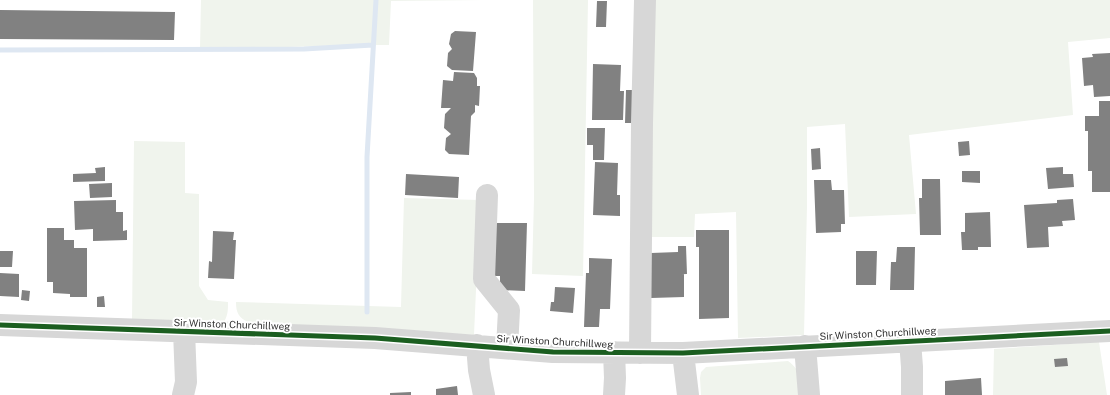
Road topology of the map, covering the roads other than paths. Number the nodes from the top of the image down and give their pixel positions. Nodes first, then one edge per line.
1 (645, 0) edge
2 (488, 195) dead end
3 (0, 325) edge
4 (184, 331) junction
5 (1110, 331) edge
6 (910, 340) junction
7 (477, 346) junction
8 (805, 346) junction
9 (507, 348) junction
10 (614, 352) junction
11 (640, 353) junction
12 (684, 353) junction
13 (183, 395) edge
14 (484, 395) edge
15 (614, 395) edge
16 (688, 395) edge
17 (809, 395) edge
18 (912, 395) edge

1 - 11 street
2 - 9 street
3 - 4 street, Sir Winston Churchillweg
4 - 7 street, Sir Winston Churchillweg
4 - 13 street
5 - 6 street, Sir Winston Churchillweg
6 - 8 street, Sir Winston Churchillweg
6 - 18 street
7 - 9 street, Sir Winston Churchillweg
7 - 14 street
8 - 12 street, Sir Winston Churchillweg
8 - 17 street
9 - 10 street, Sir Winston Churchillweg
10 - 11 street, Sir Winston Churchillweg
10 - 15 street
11 - 12 street, Sir Winston Churchillweg
12 - 16 street

